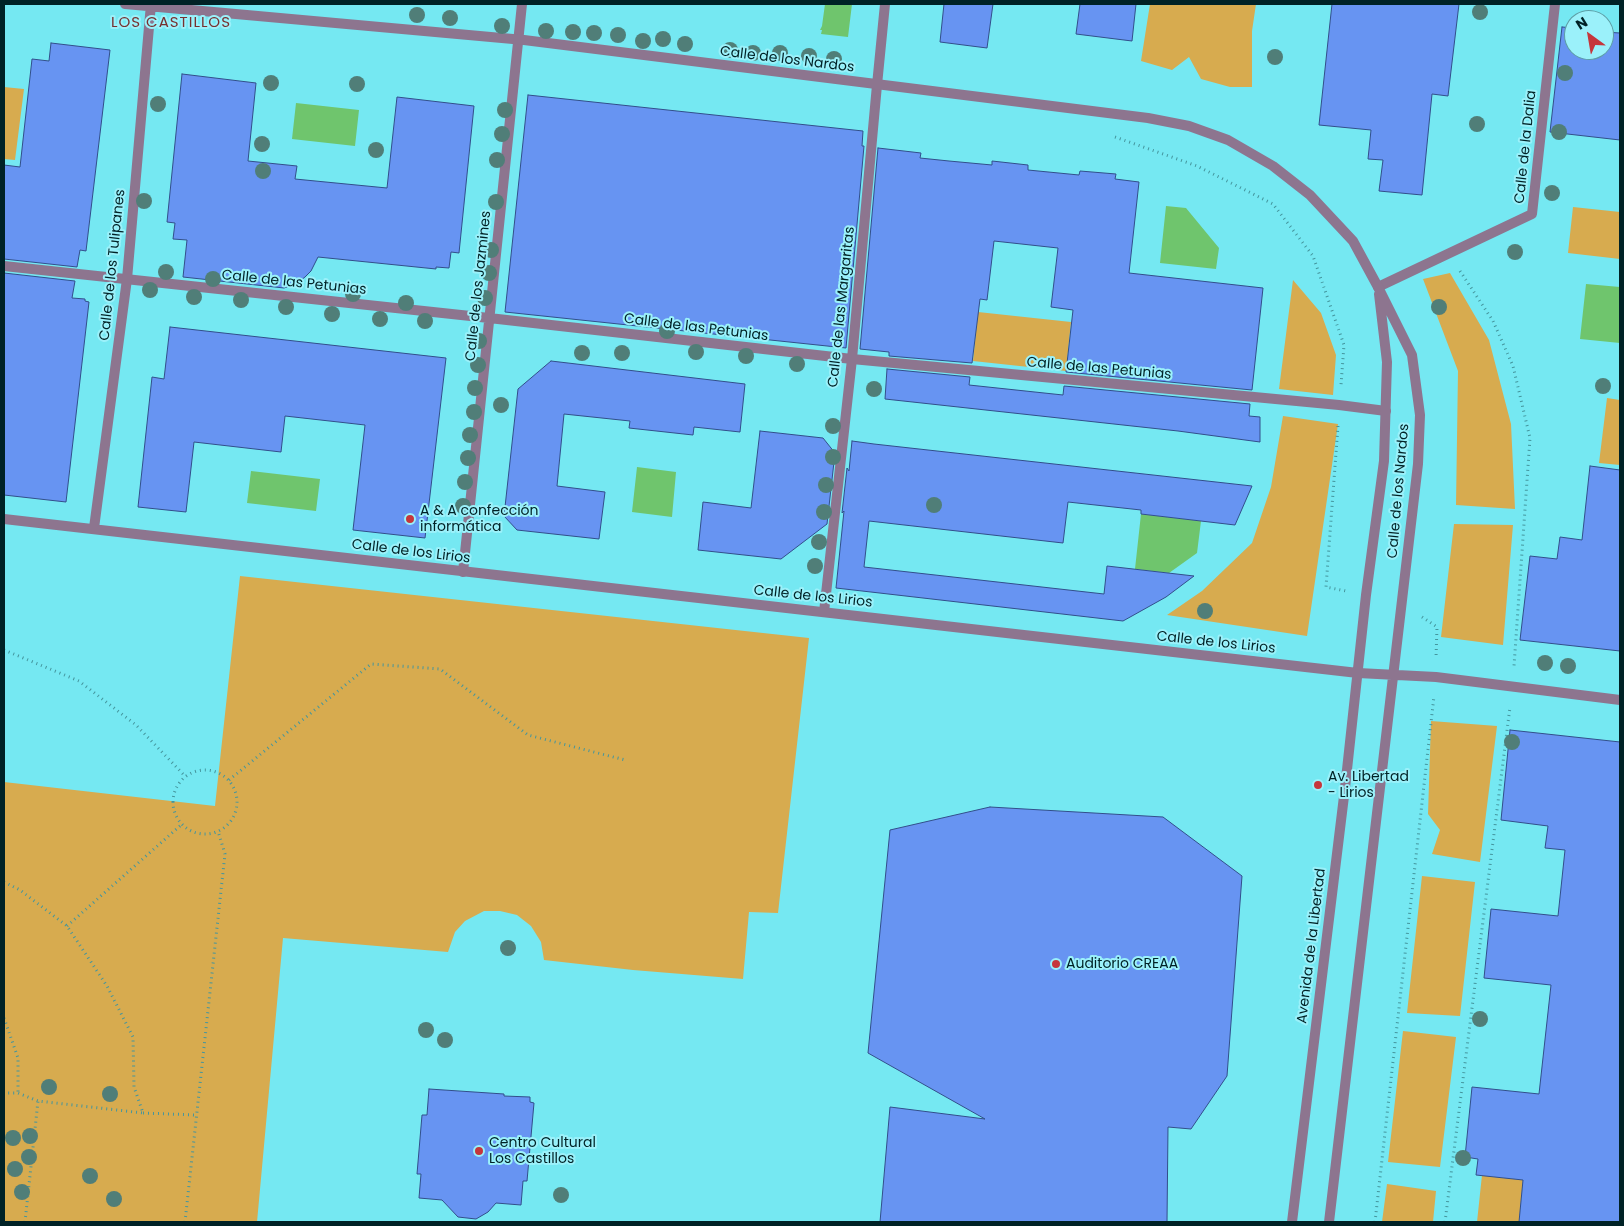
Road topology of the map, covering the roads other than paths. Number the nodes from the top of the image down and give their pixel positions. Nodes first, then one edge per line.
1 (125, 4) edge
2 (522, 4) edge
3 (885, 4) edge
4 (1555, 4) edge
5 (151, 5) edge
6 (518, 40) junction
7 (877, 85) junction
8 (4, 266) edge
9 (127, 279) junction
10 (1378, 287) junction
11 (489, 318) junction
12 (852, 360) junction
13 (1386, 411) junction
14 (4, 519) edge
15 (94, 528) junction
16 (463, 572) junction
17 (824, 612) junction
18 (1358, 673) junction
19 (1393, 675) junction
20 (1620, 700) edge
21 (1292, 1222) edge
22 (1329, 1222) edge

1 - 5 street, Calle de los Nardos
2 - 6 street, Calle de los Jazmines
3 - 7 street, Calle de las Margaritas
4 - 10 street, Calle de la Dalia
5 - 6 street, Calle de los Nardos
5 - 9 street, Calle de los Tulipanes
6 - 7 street, Calle de los Nardos
6 - 11 street, Calle de los Jazmines
7 - 10 street, Calle de los Nardos
7 - 12 street, Calle de las Margaritas
8 - 9 street, Calle de las Petunias
9 - 11 street, Calle de las Petunias
9 - 15 street, Calle de los Tulipanes
10 - 13 street, Calle de los Nardos
10 - 19 street, Calle de los Nardos
11 - 12 street, Calle de las Petunias
11 - 16 street, Calle de los Jazmines
12 - 13 street, Calle de las Petunias
12 - 17 street, Calle de las Margaritas
13 - 18 street, Calle de los Nardos
14 - 15 street, Calle de los Lirios
15 - 16 street, Calle de los Lirios
16 - 17 street, Calle de los Lirios
17 - 18 street, Calle de los Lirios
18 - 19 street, Calle de los Lirios
18 - 21 street, Avenida de la Libertad
19 - 20 street, Calle de los Lirios
19 - 22 street

